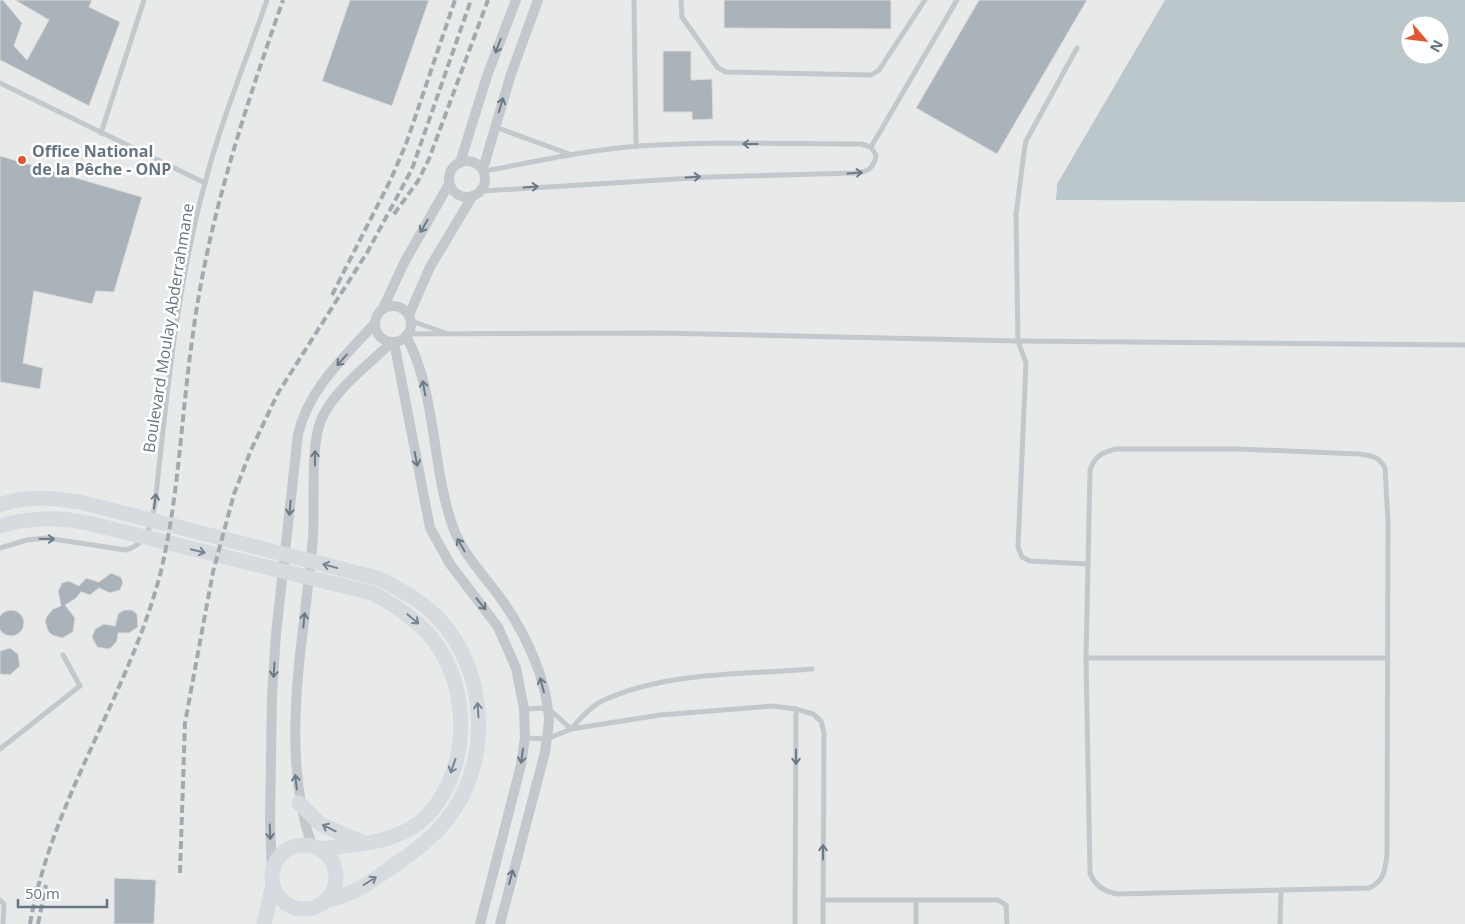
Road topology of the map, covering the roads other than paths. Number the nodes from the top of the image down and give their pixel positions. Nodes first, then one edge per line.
1 (144, 0) edge
2 (267, 0) edge
3 (516, 0) edge
4 (538, 0) edge
5 (634, 0) edge
6 (682, 0) edge
7 (925, 0) edge
8 (957, 0) edge
9 (1077, 48) dead end
10 (0, 83) edge
11 (494, 127) junction
12 (101, 133) junction
13 (636, 147) junction
14 (871, 147) junction
15 (572, 155) junction
16 (460, 163) junction
17 (484, 170) junction
18 (205, 183) junction
19 (450, 184) junction
20 (482, 191) junction
21 (472, 197) junction
22 (383, 308) junction
23 (410, 318) junction
24 (374, 324) junction
25 (407, 335) junction
26 (455, 335) junction
27 (1018, 341) junction
28 (393, 342) junction
29 (1465, 346) edge
30 (0, 505) edge
31 (0, 526) edge
32 (0, 548) edge
33 (1087, 564) junction
34 (63, 655) dead end
35 (1086, 658) junction
36 (1388, 658) junction
37 (812, 669) dead end
38 (548, 708) junction
39 (524, 709) junction
40 (796, 709) junction
41 (571, 729) junction
42 (525, 738) junction
43 (546, 739) junction
44 (0, 749) edge
45 (300, 803) junction
46 (365, 843) junction
47 (315, 847) junction
48 (272, 880) junction
49 (1281, 890) junction
50 (0, 900) edge
51 (326, 900) junction
52 (823, 900) junction
53 (916, 900) junction
54 (309, 909) junction
55 (3, 924) edge
56 (264, 924) edge
57 (302, 924) edge
58 (480, 924) edge
59 (500, 924) edge
60 (795, 924) edge
61 (823, 924) edge
62 (916, 924) edge
63 (1007, 924) edge
64 (1280, 924) edge

1 - 12 lane
2 - 18 lane, Boulevard Moulay Abderrahmane
3 -> 16 street
11 -> 4 street
5 - 13 lane
6 - 7 lane
8 - 14 lane
9 - 27 lane
10 - 12 lane
11 - 15 lane
11 - 17 street
12 - 18 lane
14 -> 13 lane
13 - 15 lane
20 -> 14 lane
15 - 17 lane
16 - 17 street
16 - 19 street
17 - 20 street
32 -> 18 lane, Boulevard Moulay Abderrahmane
19 - 21 street
19 -> 22 street
20 - 21 street
21 - 23 street
22 - 23 street
22 - 24 street
23 - 25 street
23 - 26 lane
24 - 28 street
24 -> 48 street
25 - 26 lane
25 - 28 street
38 -> 25 street
26 - 27 lane
27 - 29 lane
27 - 33 lane
28 -> 39 street
45 -> 28 street
51 -> 30 main road
31 -> 46 main road
33 - 35 lane
33 - 36 lane
34 - 44 lane
35 - 36 lane
35 - 49 lane
36 - 49 lane
37 - 41 lane
38 - 39 lane
38 - 41 lane
38 - 43 street
39 - 42 street
40 - 41 lane
52 -> 40 lane
40 -> 60 lane
41 - 43 lane
42 - 43 lane
42 -> 58 street
59 -> 43 street
46 -> 45 main road
45 - 47 street
46 - 47 main road
47 - 48 main road
47 - 51 main road
48 - 54 main road
48 - 56 main road
49 - 64 lane
50 - 55 lane
51 - 54 main road
52 - 53 lane
52 - 61 lane
53 - 62 lane
53 - 63 lane
54 - 57 main road

